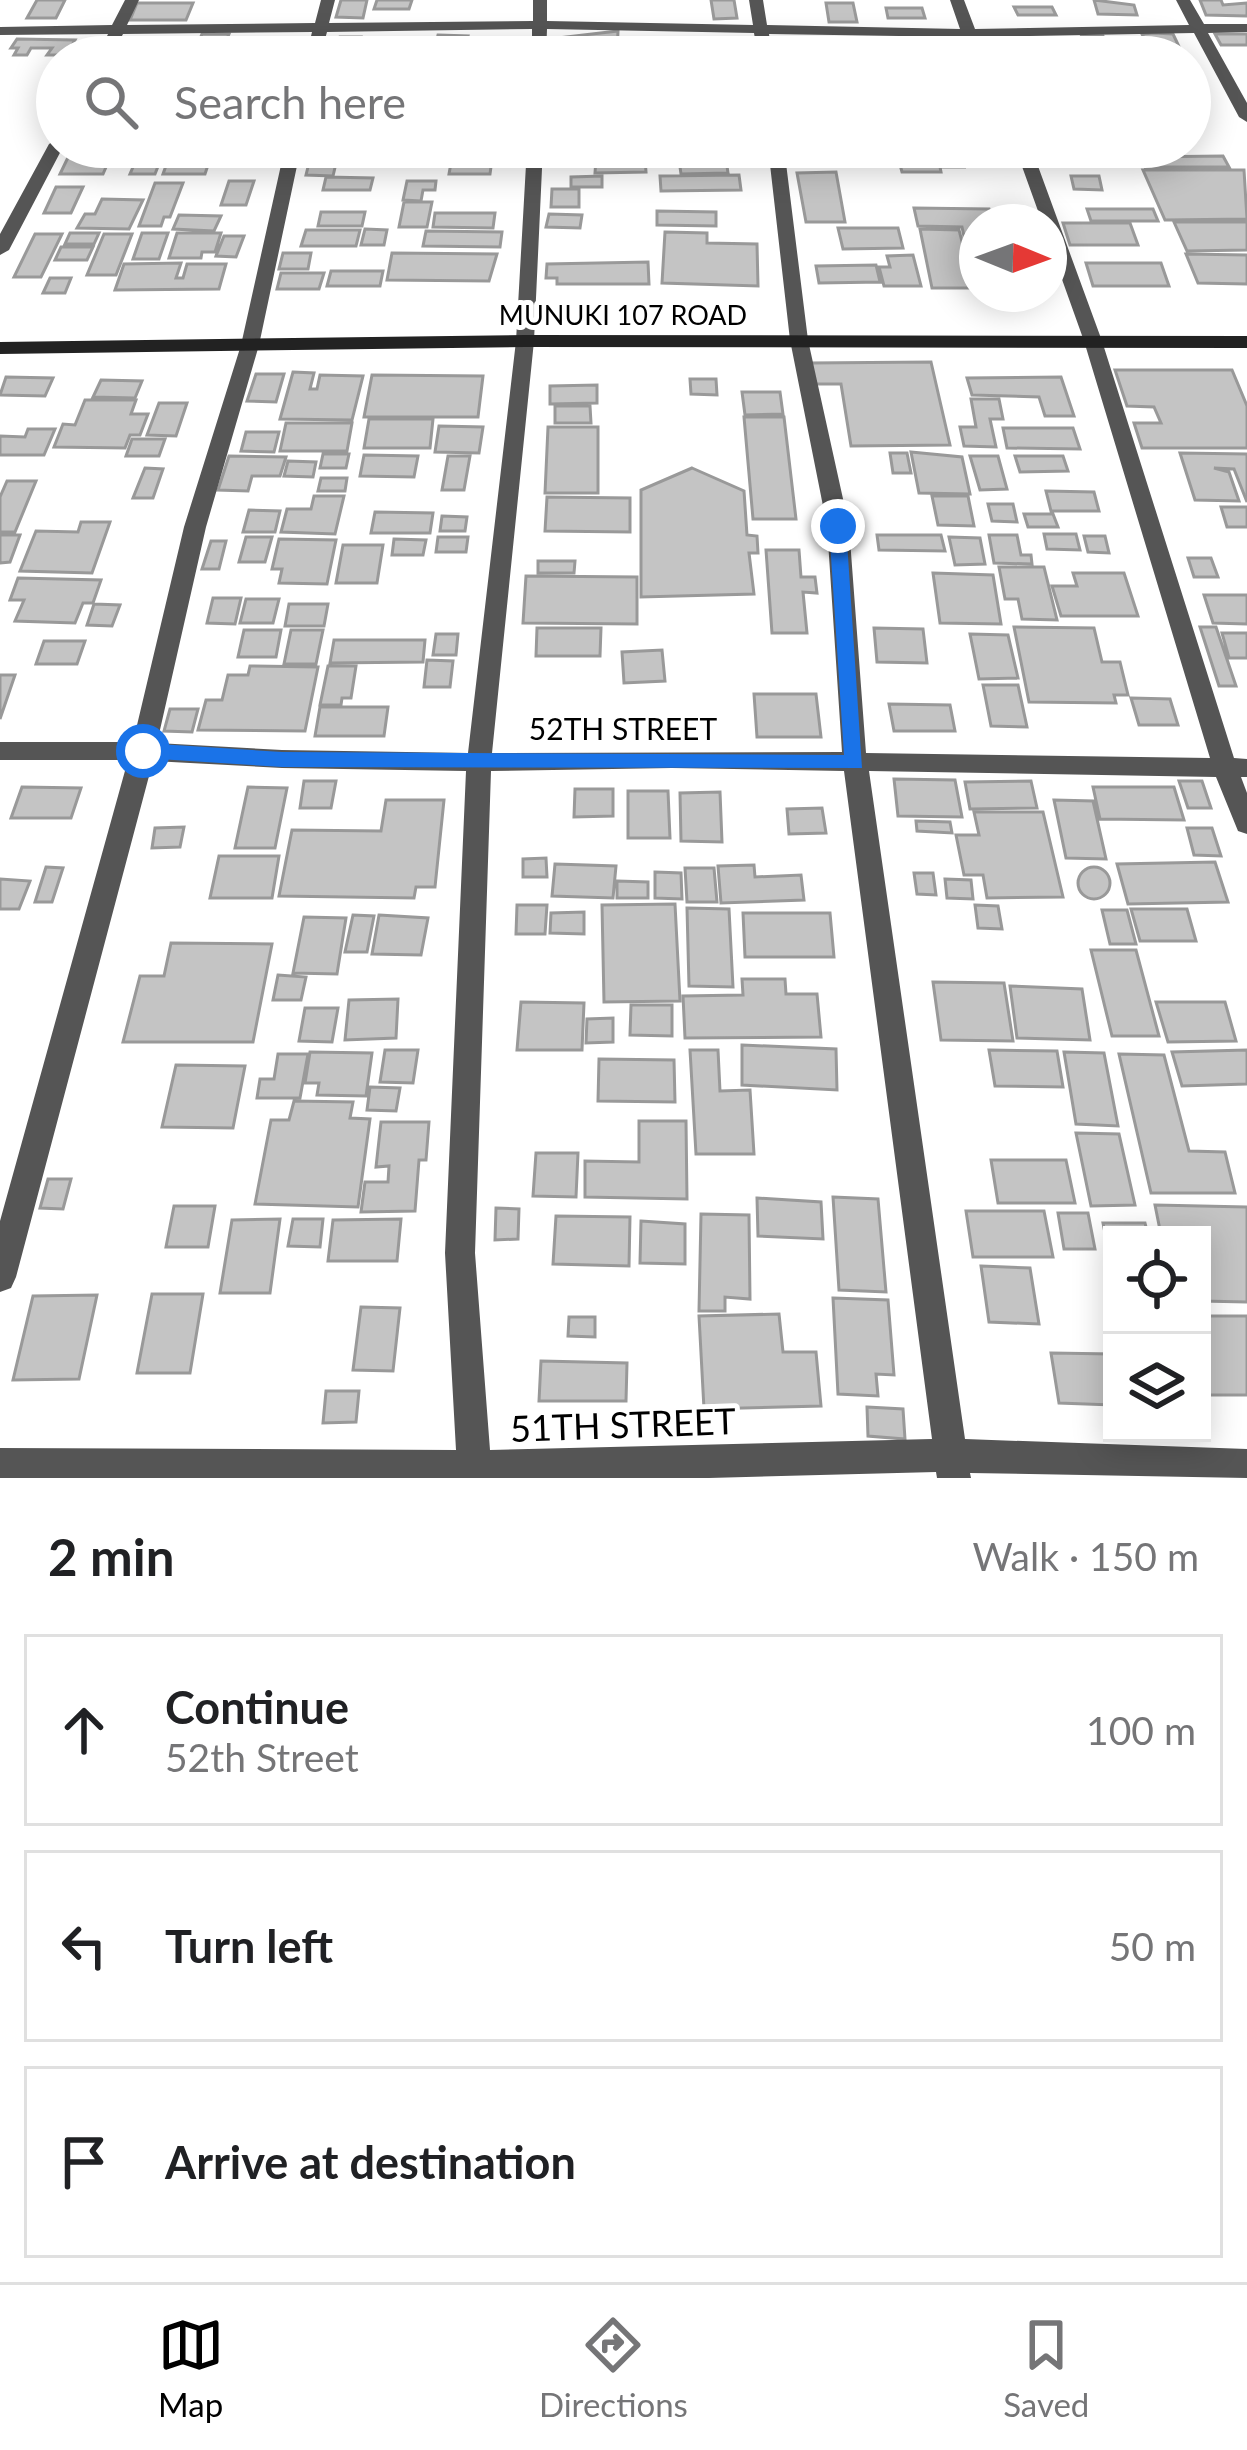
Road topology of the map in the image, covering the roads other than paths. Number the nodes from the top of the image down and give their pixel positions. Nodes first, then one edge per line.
1 (132, 0) edge
2 (328, 0) edge
3 (539, 0) edge
4 (756, 0) edge
5 (957, 0) edge
6 (1183, 0) edge
7 (541, 25) junction
8 (320, 28) junction
9 (1247, 28) edge
10 (119, 29) junction
11 (761, 30) junction
12 (1200, 30) junction
13 (0, 31) edge
14 (966, 33) junction
15 (115, 36) edge
16 (318, 36) edge
17 (540, 36) edge
18 (762, 36) edge
19 (968, 36) edge
20 (1203, 36) edge
21 (1211, 50) edge
22 (1247, 117) edge
23 (44, 168) edge
24 (288, 168) edge
25 (534, 168) edge
26 (779, 168) edge
27 (1031, 168) edge
28 (0, 250) edge
29 (799, 340) junction
30 (525, 341) junction
31 (1094, 341) junction
32 (1247, 342) edge
33 (250, 345) junction
34 (0, 348) edge
35 (0, 751) edge
36 (143, 751) junction
37 (479, 763) junction
38 (855, 763) junction
39 (1236, 768) edge
40 (1247, 824) edge
41 (0, 1277) edge
42 (0, 1465) edge
43 (1247, 1466) edge
44 (953, 1467) edge
45 (475, 1473) edge

1 - 10 street
2 - 8 street
3 - 7 street
4 - 11 street
5 - 14 street
6 - 12 street
7 - 8 street
7 - 11 street
7 - 17 street
8 - 10 street
8 - 16 street
9 - 12 street
10 - 13 street
10 - 15 street
11 - 14 street
11 - 18 street
12 - 14 street
12 - 20 street
14 - 19 street
21 - 22 street
23 - 28 street
24 - 33 street
25 - 30 street
26 - 29 street
27 - 31 street
29 - 30 main road, MUNUKI 107 ROAD
29 - 31 main road, MUNUKI 107 ROAD
29 - 38 street
30 - 33 main road, MUNUKI 107 ROAD
30 - 37 street
31 - 32 main road, MUNUKI 107 ROAD
31 - 39 street
33 - 34 main road, MUNUKI 107 ROAD
33 - 36 street
35 - 36 street, 52TH STREET
36 - 37 street, 52TH STREET
36 - 41 street
37 - 38 street, 52TH STREET
37 - 45 street
38 - 39 street, 52TH STREET
38 - 44 street
39 - 40 street
42 - 45 street, 51TH STREET
43 - 44 street, 51TH STREET
44 - 45 street, 51TH STREET

